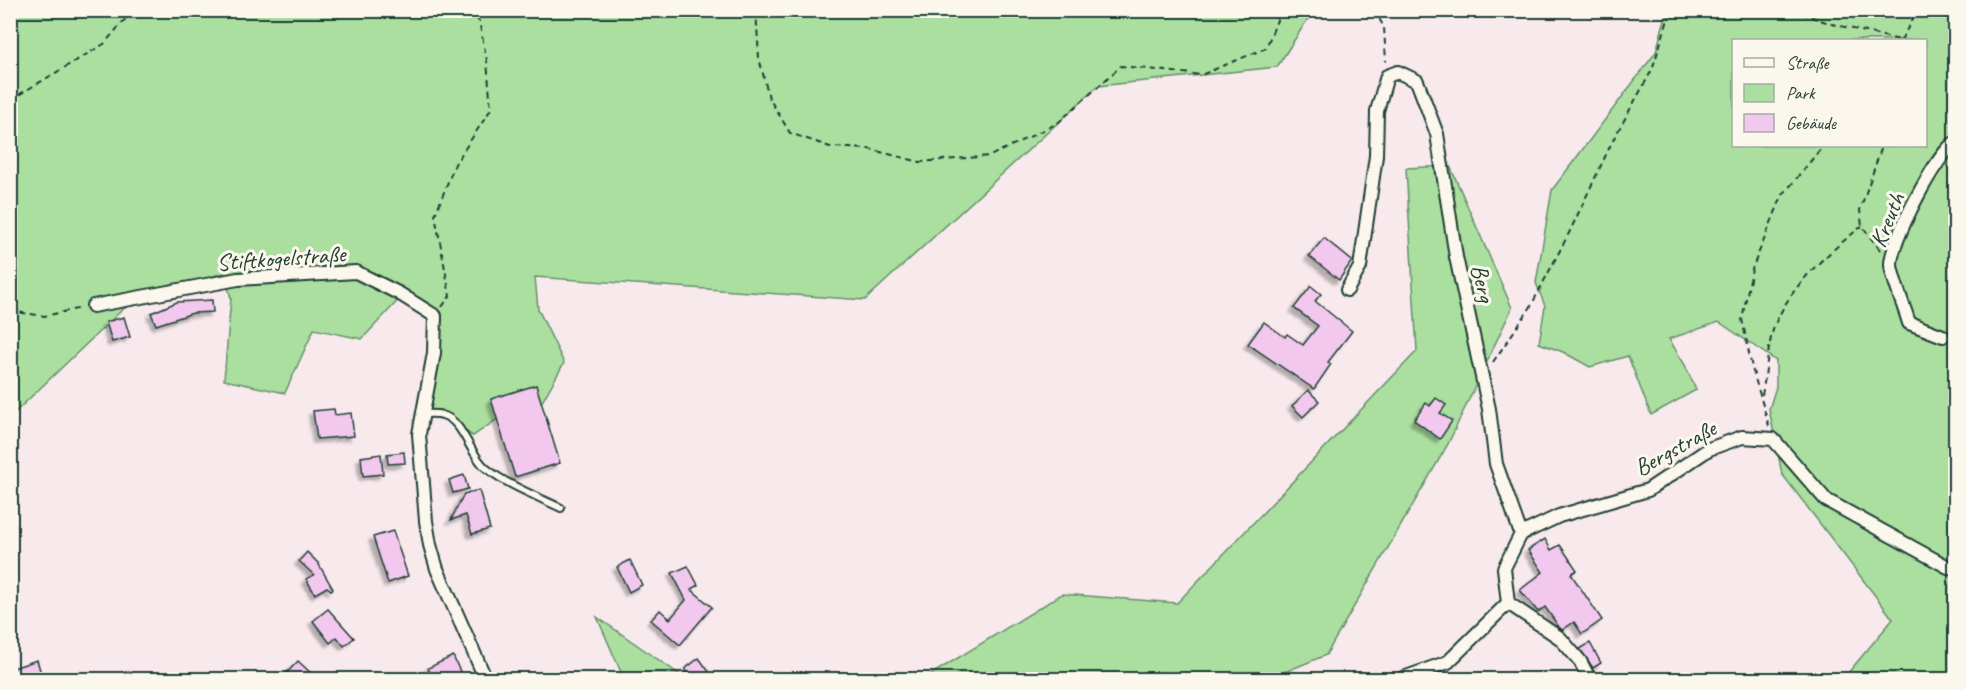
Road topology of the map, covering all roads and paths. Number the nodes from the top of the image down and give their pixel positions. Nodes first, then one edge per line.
1 (133, 10) edge
2 (469, 10) edge
3 (756, 10) edge
4 (1281, 10) edge
5 (1374, 10) edge
6 (1671, 10) edge
7 (1791, 10) edge
8 (1918, 10) edge
9 (1896, 39) edge
10 (1901, 39) edge
11 (1387, 76) junction
12 (10, 100) edge
13 (1956, 142) edge
14 (1822, 147) edge
15 (1882, 147) edge
16 (1862, 226) junction
17 (1891, 264) junction
18 (1347, 290) dead end
19 (93, 306) joint
20 (10, 311) edge
21 (435, 316) junction
22 (1943, 336) dead end
23 (1482, 378) junction
24 (1762, 398) junction
25 (422, 414) junction
26 (1773, 439) junction
27 (561, 508) dead end
28 (1521, 534) junction
29 (1956, 568) edge
30 (1508, 603) junction
31 (486, 680) edge
32 (1398, 680) edge
33 (1590, 680) edge

1 - 12 path
2 - 21 path
3 - 4 path
5 - 11 path
6 - 23 path
7 - 9 path
8 - 10 path
11 - 18 street
11 - 23 street, Berg
13 - 17 street, Kreuth
14 - 24 path
15 - 16 path
16 - 17 path
16 - 24 path
17 - 22 street, Kreuth
19 - 20 path
19 - 21 street, Stiftkogelstraße
21 - 25 street
23 - 28 street, Berg
24 - 26 path
25 - 27 lane
25 - 31 street
26 - 28 street, Bergstraße
26 - 29 street
28 - 30 street
30 - 32 street
30 - 33 street

